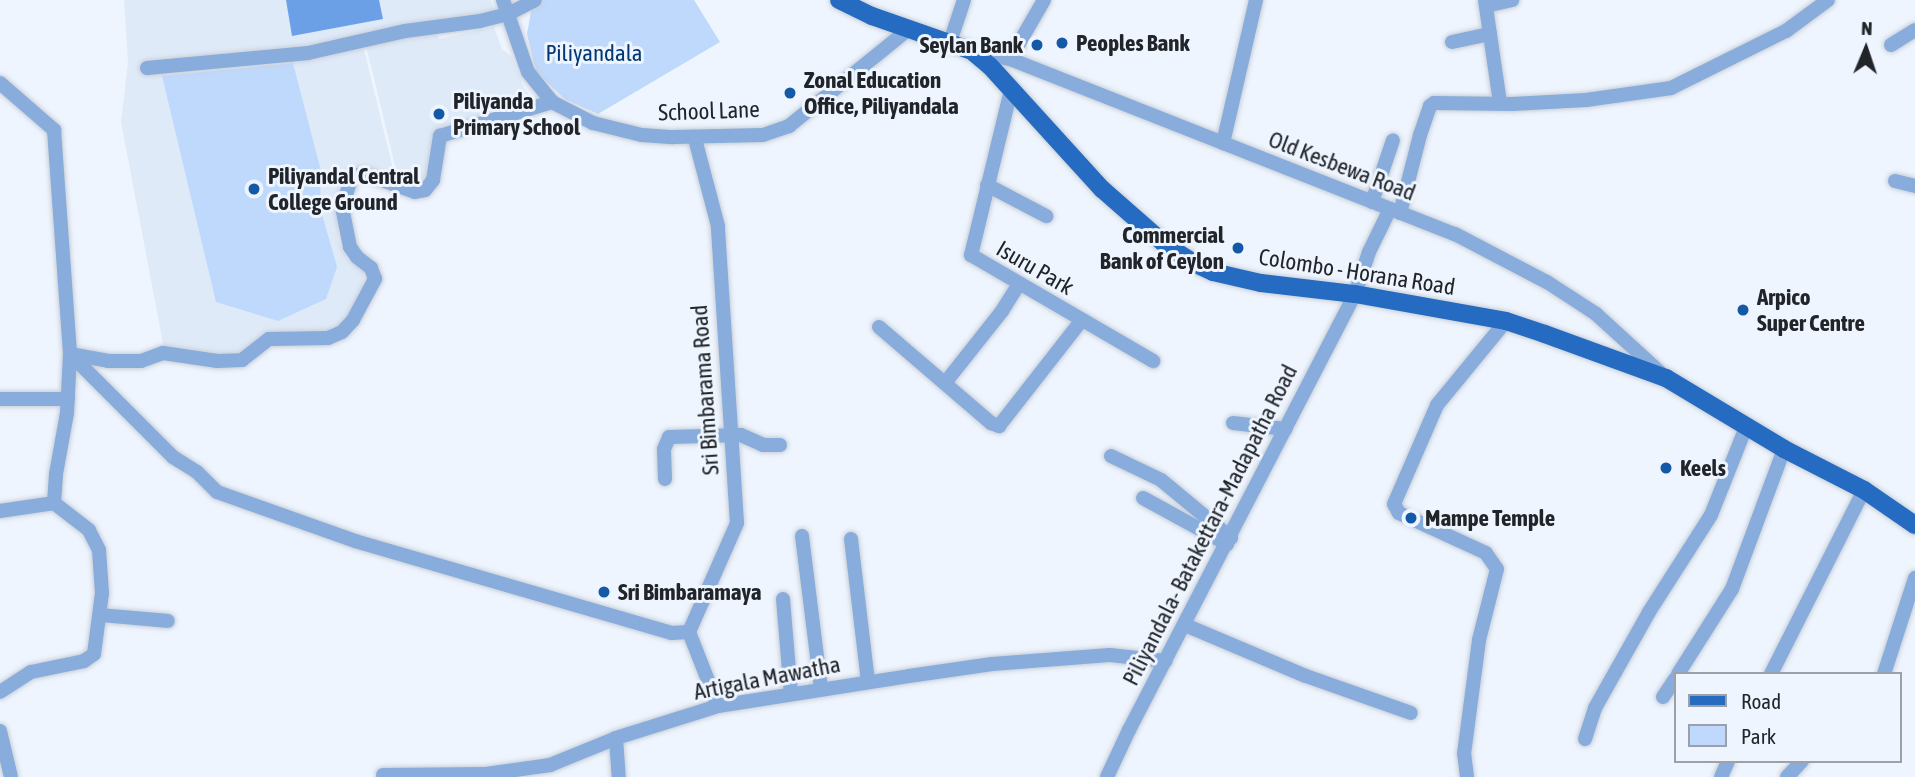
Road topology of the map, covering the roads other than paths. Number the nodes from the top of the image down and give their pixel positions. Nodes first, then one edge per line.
1 (535, 0) edge
2 (839, 0) edge
3 (964, 0) edge
4 (1044, 0) edge
5 (1256, 0) edge
6 (1512, 0) edge
7 (1828, 0) edge
8 (1485, 3) edge
9 (505, 7) edge
10 (910, 28) junction
11 (1915, 30) edge
12 (1490, 34) junction
13 (950, 42) junction
14 (1452, 42) dead end
15 (1892, 45) dead end
16 (972, 51) junction
17 (1010, 59) junction
18 (147, 68) dead end
19 (0, 83) edge
20 (1012, 90) junction
21 (552, 102) junction
22 (1500, 103) junction
23 (695, 139) junction
24 (1393, 141) dead end
25 (1223, 143) junction
26 (1895, 181) dead end
27 (987, 185) junction
28 (1915, 186) edge
29 (1372, 202) junction
30 (1395, 211) junction
31 (1046, 216) dead end
32 (1018, 285) junction
33 (1355, 294) junction
34 (1081, 321) junction
35 (1506, 321) junction
36 (879, 327) dead end
37 (70, 354) junction
38 (1153, 361) dead end
39 (1666, 378) junction
40 (945, 383) junction
41 (0, 399) edge
42 (68, 400) junction
43 (1233, 423) dead end
44 (1746, 426) junction
45 (1286, 429) junction
46 (731, 435) junction
47 (780, 445) dead end
48 (1784, 449) junction
49 (1111, 456) dead end
50 (665, 479) dead end
51 (1864, 490) junction
52 (1143, 498) dead end
53 (54, 503) junction
54 (0, 511) edge
55 (1913, 519) edge
56 (802, 536) dead end
57 (851, 539) dead end
58 (1229, 541) junction
59 (1915, 578) edge
60 (783, 599) dead end
61 (100, 615) junction
62 (168, 621) dead end
63 (1185, 625) junction
64 (689, 632) junction
65 (1166, 661) junction
66 (1679, 672) edge
67 (1772, 672) edge
68 (1885, 672) edge
69 (1674, 680) edge
70 (868, 682) junction
71 (821, 689) junction
72 (0, 692) edge
73 (791, 694) junction
74 (1663, 698) dead end
75 (718, 706) junction
76 (1411, 713) dead end
77 (0, 731) edge
78 (616, 737) junction
79 (1585, 738) dead end
80 (1800, 763) edge
81 (550, 771) edge
82 (383, 775) edge
83 (486, 776) edge
84 (10, 777) edge
85 (619, 777) edge
86 (1107, 777) edge
87 (1468, 777) edge
88 (1787, 777) edge

1 - 9 street
2 - 10 main road, Colombo - Horana Road
3 - 13 street
4 - 17 street
5 - 25 street
6 - 8 street
7 - 22 street
8 - 12 street
9 - 18 street
9 - 21 street, School Lane
10 - 13 main road, Colombo - Horana Road
10 - 23 street, School Lane
11 - 15 street
12 - 14 street
12 - 22 street
13 - 16 main road, Colombo - Horana Road
16 - 17 street, Old Kesbewa Road
16 - 20 main road, Colombo - Horana Road
17 - 25 street, Old Kesbewa Road
19 - 37 street
20 - 27 street, Isuru Park
20 - 33 main road, Colombo - Horana Road
21 - 23 street, School Lane
21 - 37 street
22 - 30 street, Piliyandala- Batakettara-Madapatha Road
23 - 46 street, Sri Bimbarama Road
24 - 29 street
25 - 29 street, Old Kesbewa Road
26 - 28 street
27 - 31 street
27 - 32 street, Isuru Park
29 - 30 street, Old Kesbewa Road
30 - 33 street, Piliyandala- Batakettara-Madapatha Road
30 - 39 street, Old Kesbewa Road
32 - 34 street, Isuru Park
32 - 40 street
33 - 35 main road, Colombo - Horana Road
33 - 45 street, Piliyandala- Batakettara-Madapatha Road
34 - 38 street, Isuru Park
34 - 40 street
35 - 39 main road, Colombo - Horana Road
35 - 87 street
36 - 40 street
37 - 42 street
37 - 64 street
39 - 44 main road, Colombo - Horana Road
41 - 42 street
42 - 53 street
43 - 45 street
44 - 48 main road, Colombo - Horana Road
44 - 79 street
45 - 58 street, Piliyandala- Batakettara-Madapatha Road
46 - 47 street
46 - 50 street
46 - 64 street, Sri Bimbarama Road
48 - 51 main road, Colombo - Horana Road
48 - 66 street
49 - 58 street
51 - 55 main road, Colombo - Horana Road
51 - 67 street
52 - 58 street
53 - 54 street
53 - 61 street
56 - 71 street
57 - 70 street
58 - 63 street, Piliyandala- Batakettara-Madapatha Road
59 - 68 street
60 - 73 street
61 - 62 street
61 - 72 street
63 - 65 street, Piliyandala- Batakettara-Madapatha Road
63 - 76 street
64 - 75 street
65 - 70 street, Artigala Mawatha
65 - 86 street, Piliyandala- Batakettara-Madapatha Road
69 - 74 street
70 - 71 street, Artigala Mawatha
71 - 73 street, Artigala Mawatha
73 - 75 street, Artigala Mawatha
75 - 78 street, Artigala Mawatha
77 - 84 street
78 - 81 street, Artigala Mawatha
78 - 85 street
80 - 88 street
81 - 83 street, Artigala Mawatha
82 - 83 street, Artigala Mawatha

